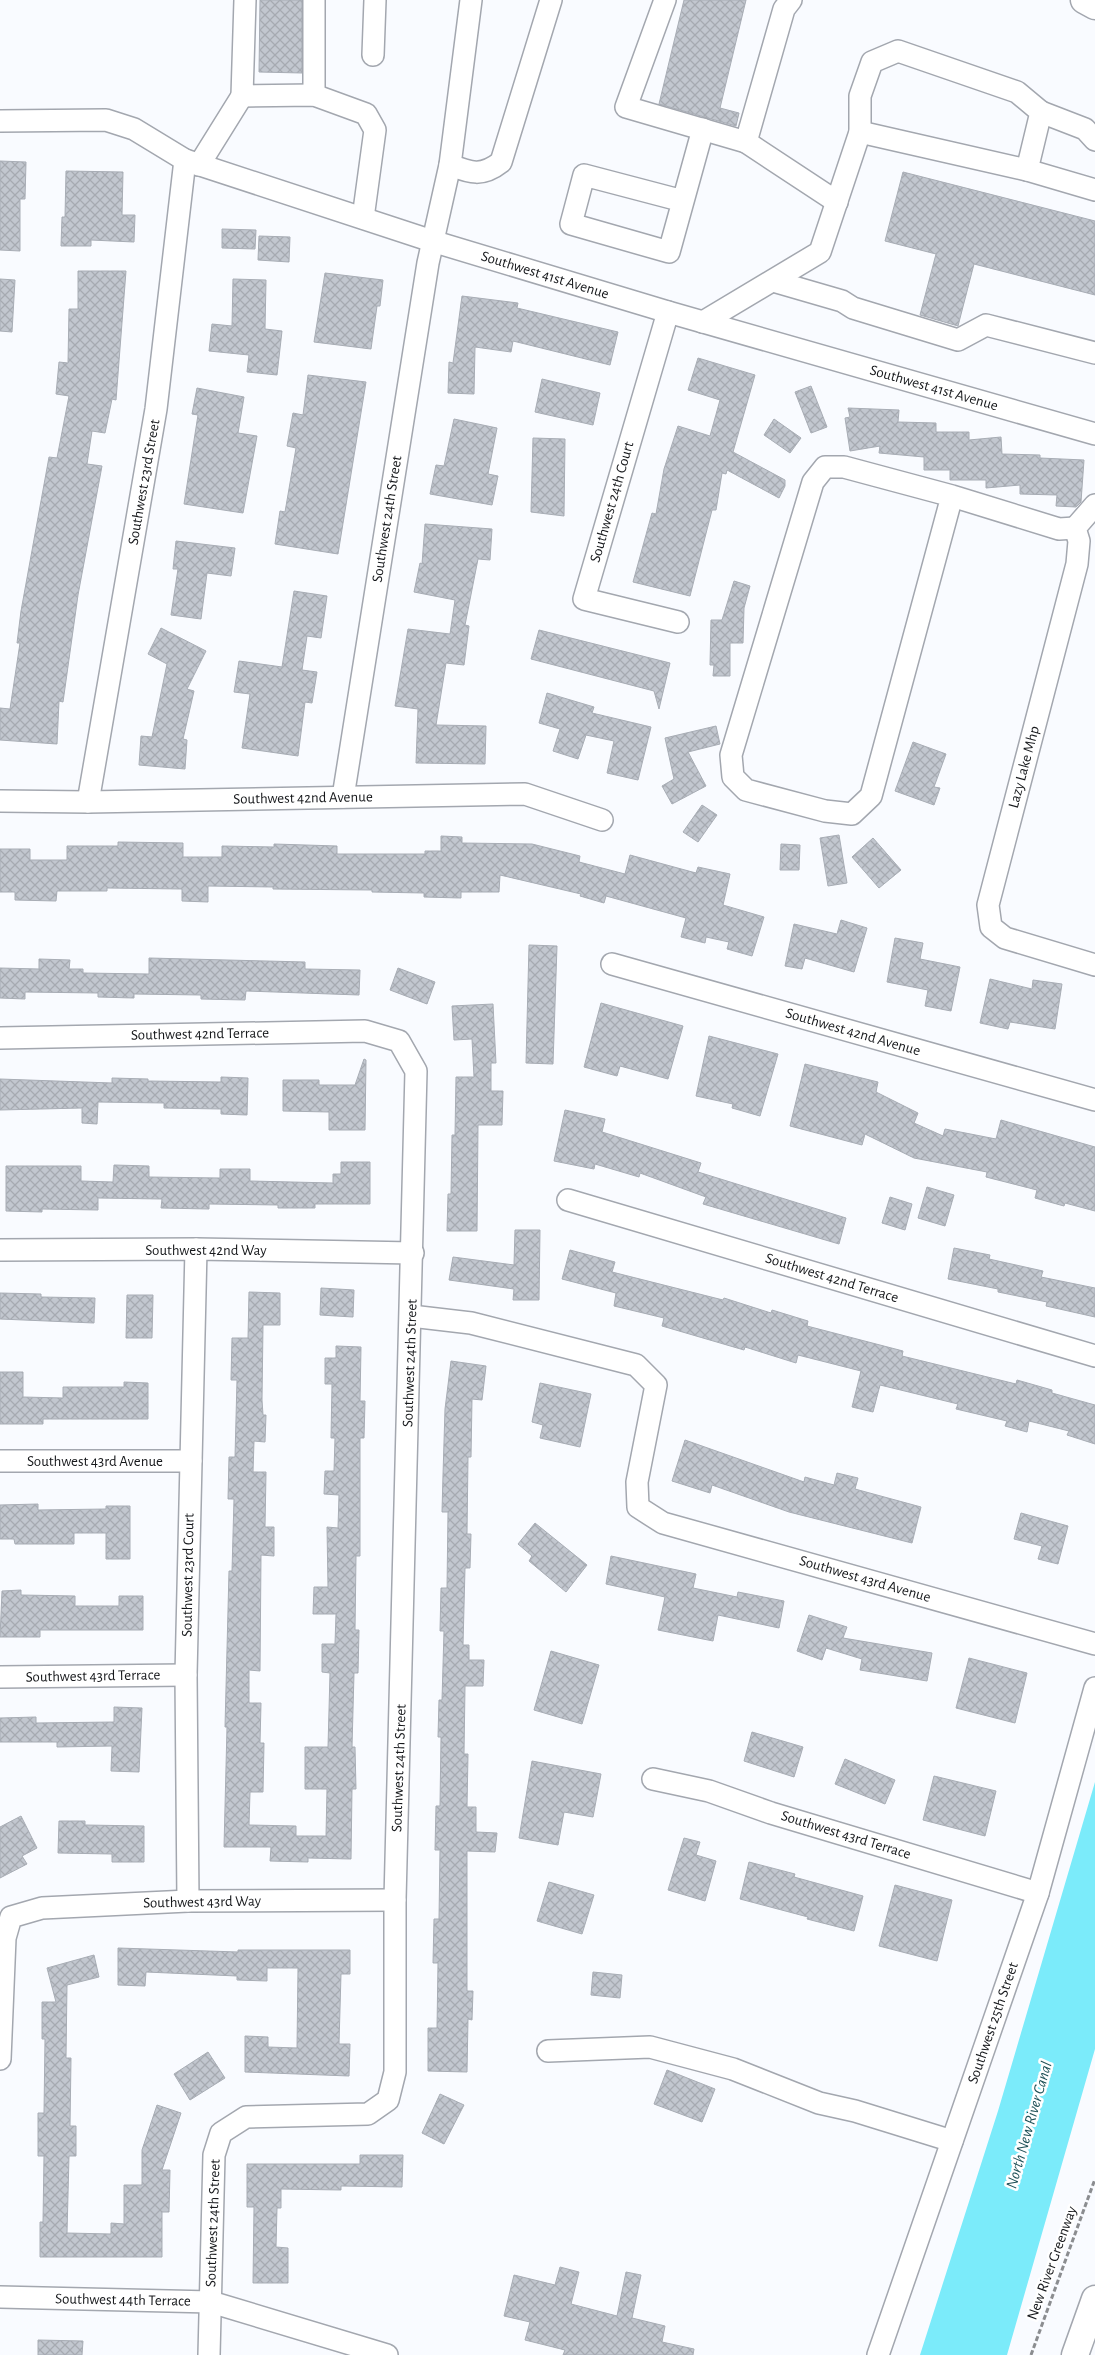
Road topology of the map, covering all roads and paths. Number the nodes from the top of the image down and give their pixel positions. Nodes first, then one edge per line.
1 (245, 0) edge
2 (314, 0) edge
3 (375, 0) edge
4 (471, 0) edge
5 (551, 0) edge
6 (665, 0) edge
7 (791, 0) edge
8 (1084, 0) edge
9 (1095, 6) edge
10 (373, 55) dead end
11 (242, 96) junction
12 (314, 96) junction
13 (1041, 112) junction
14 (0, 121) edge
15 (703, 129) junction
16 (860, 132) junction
17 (1095, 140) edge
18 (746, 142) junction
19 (192, 163) junction
20 (450, 165) junction
21 (1027, 170) junction
22 (1095, 190) edge
23 (683, 201) junction
24 (837, 202) junction
25 (362, 218) junction
26 (432, 241) junction
27 (772, 281) junction
28 (668, 312) junction
29 (703, 322) junction
30 (1095, 353) edge
31 (1095, 434) edge
32 (952, 496) junction
33 (1095, 505) edge
34 (1075, 528) junction
35 (678, 622) dead end
36 (344, 797) junction
37 (0, 801) edge
38 (88, 802) junction
39 (602, 820) dead end
40 (612, 964) dead end
41 (1095, 965) edge
42 (0, 1038) edge
43 (399, 1041) joint
44 (1095, 1100) edge
45 (568, 1200) dead end
46 (196, 1249) junction
47 (0, 1250) edge
48 (413, 1253) junction
49 (411, 1316) junction
50 (1095, 1356) edge
51 (0, 1461) edge
52 (191, 1461) junction
53 (1095, 1644) edge
54 (186, 1675) junction
55 (0, 1677) edge
56 (1095, 1688) edge
57 (653, 1779) dead end
58 (1038, 1893) junction
59 (395, 1900) junction
60 (188, 1901) junction
61 (548, 2051) dead end
62 (0, 2059) edge
63 (952, 2142) junction
64 (1095, 2179) edge
65 (0, 2297) edge
66 (1095, 2299) edge
67 (211, 2302) junction
68 (209, 2355) edge
69 (387, 2355) edge
70 (878, 2355) edge
71 (1031, 2355) edge
72 (1075, 2355) edge

1 - 11 street
2 - 12 street
3 - 10 street
4 - 20 street, Southwest 24th Street
5 - 20 street
6 - 15 street
7 - 18 street
8 - 9 main road
11 - 12 street
11 - 19 street
12 - 25 street
13 - 16 street
13 - 17 street
13 - 21 street
14 - 19 street, Southwest 41st Avenue
15 - 18 street
15 - 23 street
16 - 21 street
16 - 24 street
18 - 24 street
19 - 25 street, Southwest 41st Avenue
19 - 38 street, Southwest 23rd Street
20 - 26 street, Southwest 24th Street
21 - 22 street
23 - 23 street
24 - 27 street
25 - 26 street, Southwest 41st Avenue
26 - 28 street, Southwest 41st Avenue
26 - 36 street, Southwest 24th Street
27 - 29 street
27 - 30 street
28 - 29 street, Southwest 41st Avenue
28 - 35 street, Southwest 24th Court
29 - 31 street, Southwest 41st Avenue
32 - 32 street
32 - 34 street
33 - 34 street
34 - 41 street, Lazy Lake Mhp
36 - 38 street, Southwest 42nd Avenue
36 - 39 street, Southwest 42nd Avenue
37 - 38 street, Southwest 42nd Avenue
40 - 44 street, Southwest 42nd Avenue
42 - 43 street, Southwest 42nd Terrace
43 - 48 street, Southwest 24th Street
45 - 50 street, Southwest 42nd Terrace
46 - 47 street, Southwest 42nd Way
46 - 48 street, Southwest 42nd Way
46 - 52 street, Southwest 23rd Court
48 - 49 street, Southwest 24th Street
49 - 53 street, Southwest 43rd Avenue
49 - 59 street, Southwest 24th Street
51 - 52 street, Southwest 43rd Avenue
52 - 54 street, Southwest 23rd Court
54 - 55 street, Southwest 43rd Terrace
54 - 60 street, Southwest 23rd Court
56 - 58 street, Southwest 25th Street
57 - 58 street, Southwest 43rd Terrace
58 - 63 street, Southwest 25th Street
59 - 60 street, Southwest 43rd Way
59 - 67 street, Southwest 24th Street
60 - 62 street, Southwest 43rd Way
61 - 63 street
63 - 70 street, Southwest 25th Street
64 - 71 path, New River Greenway
65 - 67 street, Southwest 44th Terrace
66 - 72 main road
67 - 68 street, Southwest 24th Street
67 - 69 street, Southwest 44th Terrace

